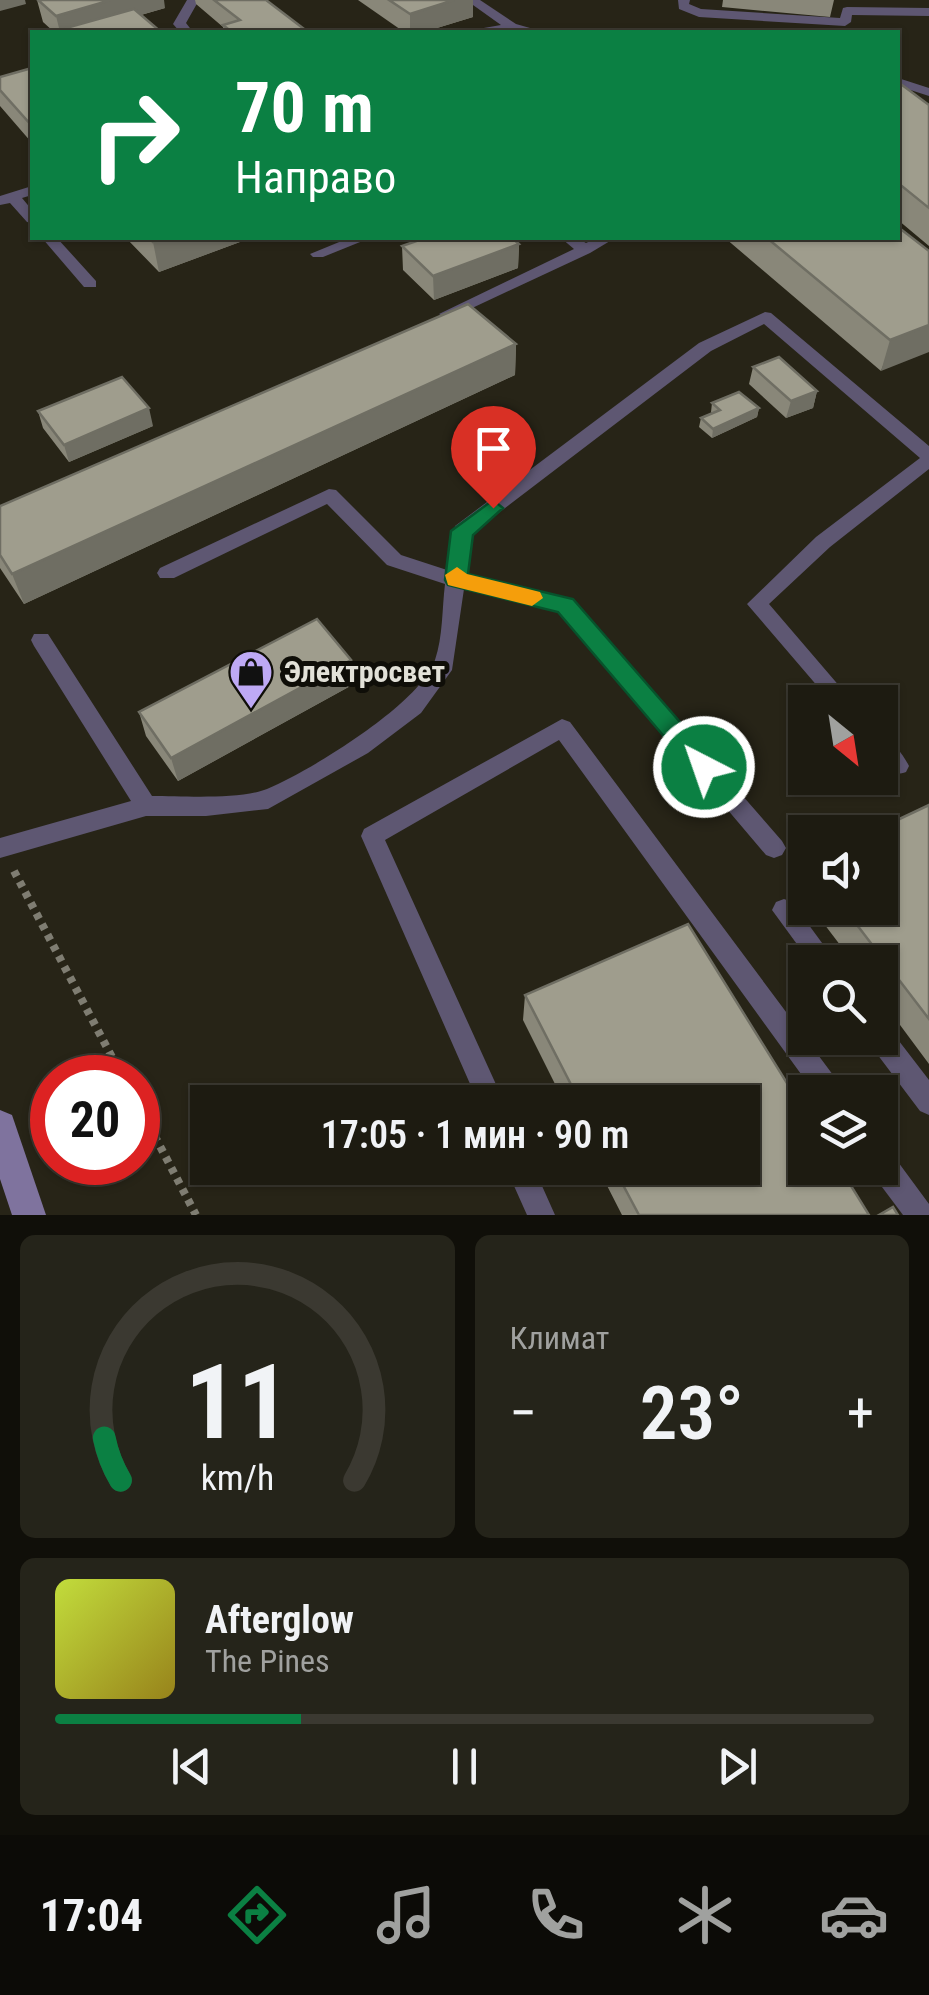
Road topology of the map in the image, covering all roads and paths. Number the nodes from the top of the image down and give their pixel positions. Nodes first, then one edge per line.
1 (193, 0) edge
2 (472, 0) edge
3 (684, 0) edge
4 (929, 12) edge
5 (512, 27) junction
6 (185, 30) edge
7 (494, 30) edge
8 (528, 30) edge
9 (900, 83) edge
10 (929, 92) edge
11 (30, 191) edge
12 (6, 199) edge
13 (30, 217) edge
14 (51, 240) edge
15 (356, 240) edge
16 (571, 240) edge
17 (604, 240) edge
18 (586, 250) junction
19 (318, 254) dead end
20 (90, 284) dead end
21 (438, 318) edge
22 (929, 458) edge
23 (166, 573) dead end
24 (456, 580) junction
25 (42, 640) dead end
26 (828, 685) edge
27 (146, 806) junction
28 (1, 848) edge
29 (774, 848) dead end
30 (784, 910) dead end
31 (811, 945) edge
32 (111, 1055) edge
33 (894, 1055) edge
34 (817, 1075) edge
35 (483, 1085) edge
36 (929, 1102) edge
37 (0, 1127) edge
38 (160, 1146) edge
39 (528, 1185) edge
40 (898, 1185) edge
41 (29, 1215) edge
42 (196, 1215) edge
43 (541, 1215) edge
44 (920, 1215) edge

1 - 6 lane
2 - 5 lane
3 - 4 lane
5 - 7 lane
5 - 8 lane
9 - 10 lane
11 - 12 lane
12 - 13 lane
14 - 20 lane
15 - 19 lane
16 - 18 lane
17 - 18 lane
18 - 21 lane
22 - 24 lane
22 - 26 lane
23 - 24 lane
24 - 27 lane
24 - 29 lane
25 - 27 lane
27 - 28 lane
28 - 32 path
30 - 31 lane
33 - 36 lane
34 - 35 lane
37 - 41 main road
38 - 42 path
39 - 43 lane
40 - 44 lane

